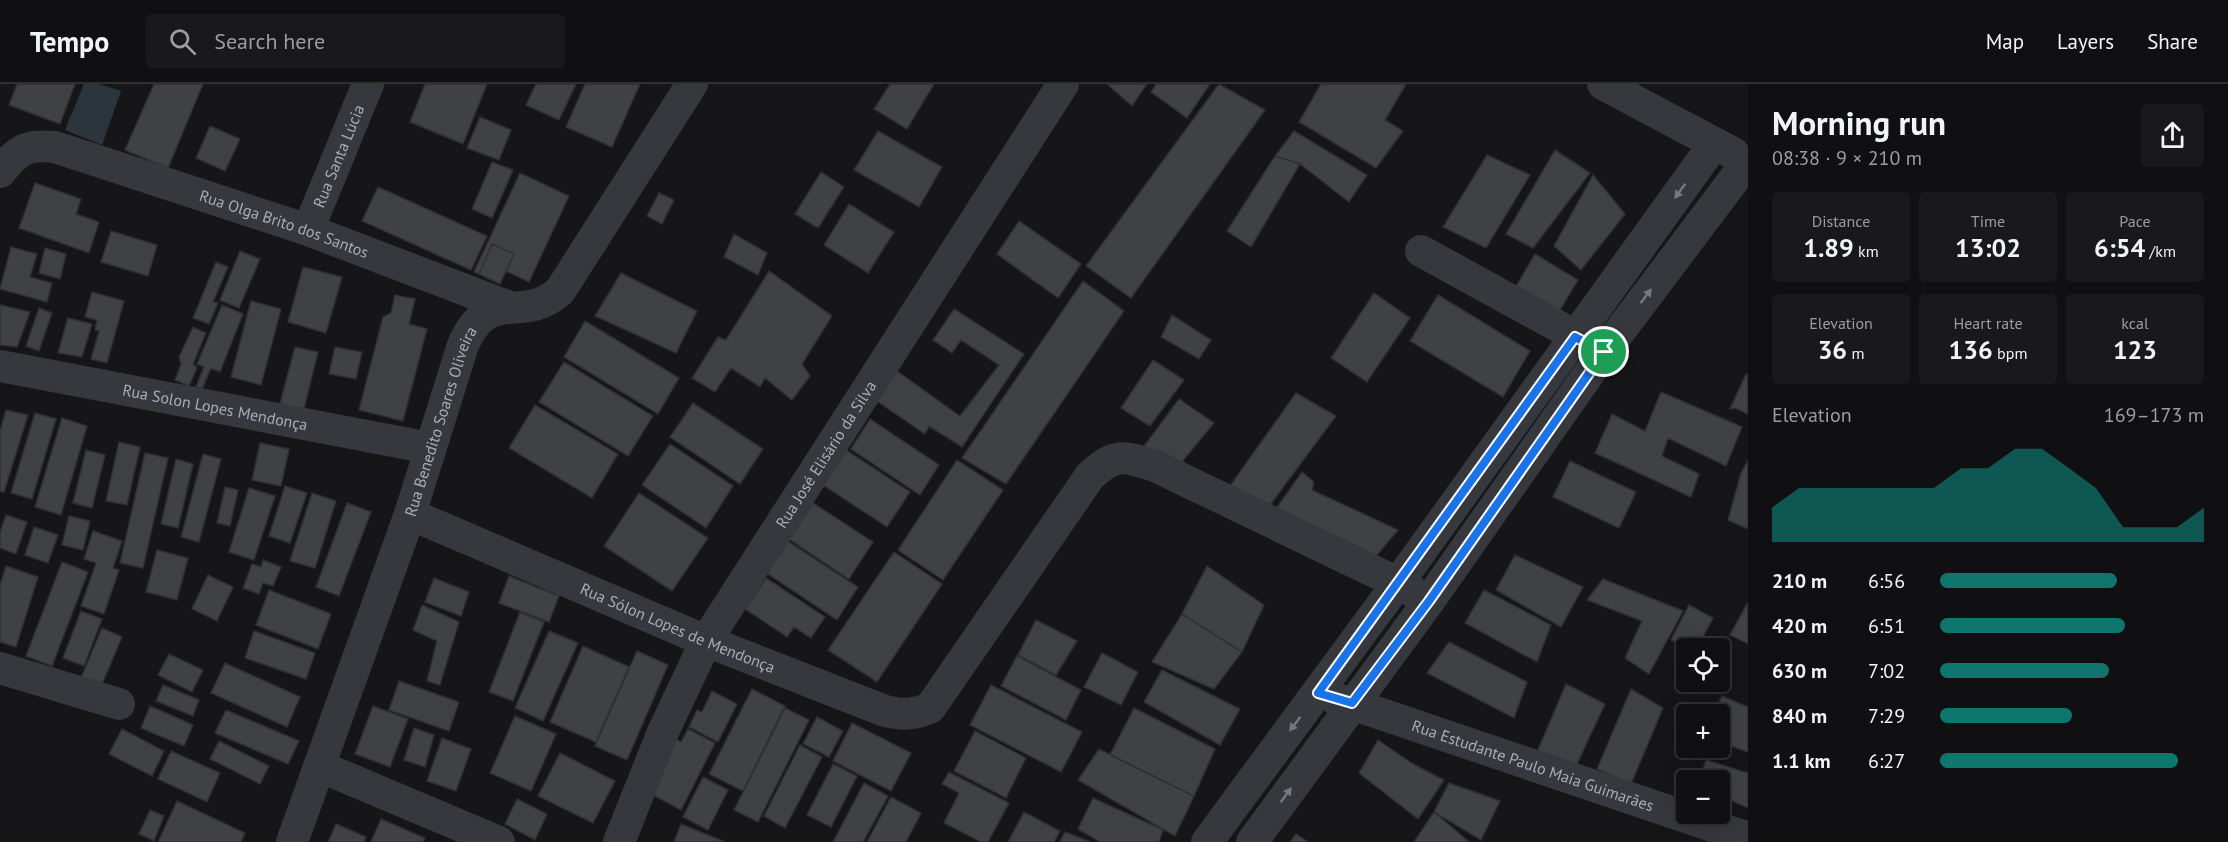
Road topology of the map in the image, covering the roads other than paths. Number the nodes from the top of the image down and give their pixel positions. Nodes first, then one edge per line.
1 (368, 84) edge
2 (692, 84) edge
3 (1064, 84) edge
4 (1603, 84) edge
5 (1714, 144) junction
6 (1748, 160) edge
7 (0, 172) edge
8 (308, 230) junction
9 (1421, 251) dead end
10 (510, 307) junction
11 (1575, 337) junction
12 (1604, 352) junction
13 (0, 366) edge
14 (430, 448) junction
15 (410, 514) junction
16 (1398, 583) junction
17 (1429, 601) junction
18 (706, 641) junction
19 (0, 668) edge
20 (1318, 693) junction
21 (1352, 703) junction
22 (119, 704) dead end
23 (319, 766) junction
24 (1748, 838) edge
25 (292, 842) edge
26 (499, 842) edge
27 (619, 842) edge
28 (1207, 842) edge
29 (1252, 842) edge

1 - 8 street, Rua Santa Lúcia
2 - 10 street, Rua Benedito Soares Oliveira
3 - 18 street, Rua José Elisário da Silva
4 - 5 street
5 - 6 street
5 -> 11 street
12 -> 6 street
7 - 8 street, Rua Olga Brito dos Santos
8 - 10 street, Rua Olga Brito dos Santos
9 - 11 street
10 - 14 street, Rua Benedito Soares Oliveira
11 - 12 street
11 - 16 street
12 - 17 street
13 - 14 street, Rua Solon Lopes Mendonça
14 - 15 street, Rua Benedito Soares Oliveira
15 - 18 street, Rua Sólon Lopes de Mendonça
15 - 23 street, Rua Benedito Soares Oliveira
16 - 17 street, Rua Sólon Lopes de Mendonça
16 - 18 street, Rua Sólon Lopes de Mendonça
16 - 20 street
17 - 21 street
18 - 27 street, Rua José Elisário da Silva
19 - 22 street
20 - 21 street, Rua Estudante Paulo Maia Guimarães
20 -> 28 street
21 - 24 street, Rua Estudante Paulo Maia Guimarães
29 -> 21 street
23 - 25 street, Rua Benedito Soares Oliveira
23 - 26 street

